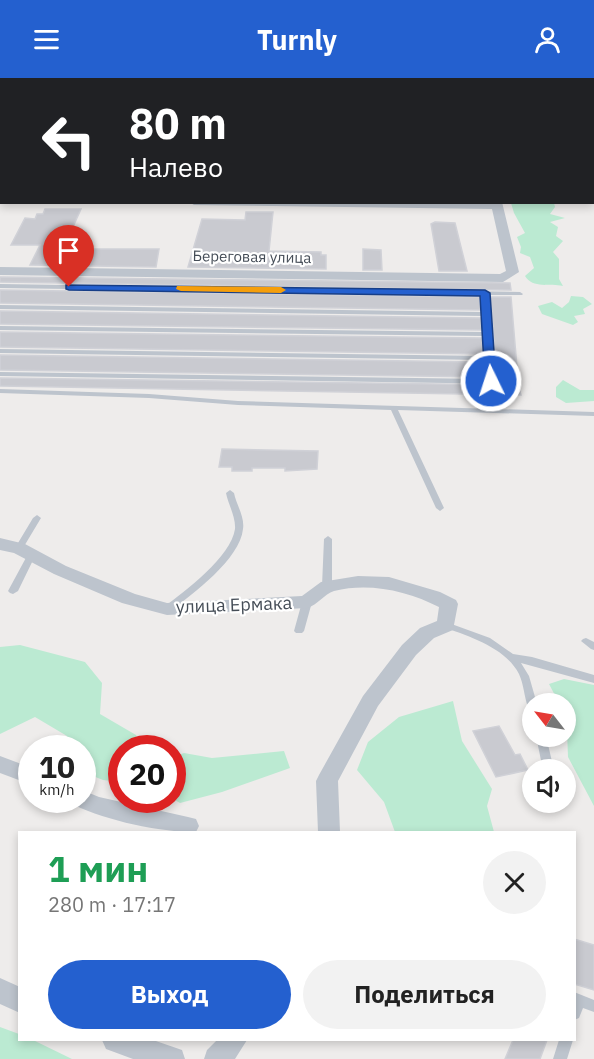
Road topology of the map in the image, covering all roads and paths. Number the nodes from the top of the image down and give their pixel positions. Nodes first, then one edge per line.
1 (496, 204) edge
2 (0, 271) edge
3 (0, 286) edge
4 (485, 293) junction
5 (520, 294) dead end
6 (0, 307) edge
7 (486, 314) junction
8 (0, 328) edge
9 (488, 334) junction
10 (0, 351) edge
11 (489, 358) junction
12 (0, 374) edge
13 (491, 381) junction
14 (514, 382) dead end
15 (0, 391) edge
16 (393, 406) junction
17 (594, 414) edge
18 (230, 493) dead end
19 (440, 508) dead end
20 (37, 518) dead end
21 (328, 539) dead end
22 (17, 549) edge
23 (327, 586) junction
24 (13, 591) dead end
25 (308, 602) junction
26 (167, 609) junction
27 (446, 625) junction
28 (299, 631) dead end
29 (509, 657) junction
30 (594, 679) edge
31 (529, 693) edge
32 (0, 764) edge
33 (18, 771) edge
34 (96, 805) edge
35 (188, 826) dead end
36 (329, 831) edge
37 (0, 990) edge
38 (577, 999) edge
39 (18, 1000) edge
40 (594, 1006) edge
41 (118, 1041) edge
42 (233, 1041) edge
43 (566, 1041) edge
44 (172, 1059) edge
45 (216, 1059) edge
46 (560, 1059) edge

1 - 2 street, Береговая улица
3 - 4 lane
4 - 5 lane
4 - 7 lane
6 - 7 lane
7 - 9 lane
8 - 9 lane
9 - 11 lane
10 - 11 lane
11 - 13 lane
12 - 13 lane
13 - 14 lane
15 - 16 lane
16 - 17 lane
16 - 19 lane
18 - 26 lane
20 - 22 lane
21 - 23 lane
22 - 24 lane
22 - 26 street, улица Ермака
23 - 25 street, улица Ермака
23 - 27 street
25 - 26 street, улица Ермака
25 - 28 lane
27 - 29 lane
27 - 36 street
29 - 30 lane
29 - 31 lane
32 - 33 street
34 - 35 street
37 - 39 street
38 - 40 lane
41 - 44 street
42 - 45 street
43 - 46 lane

